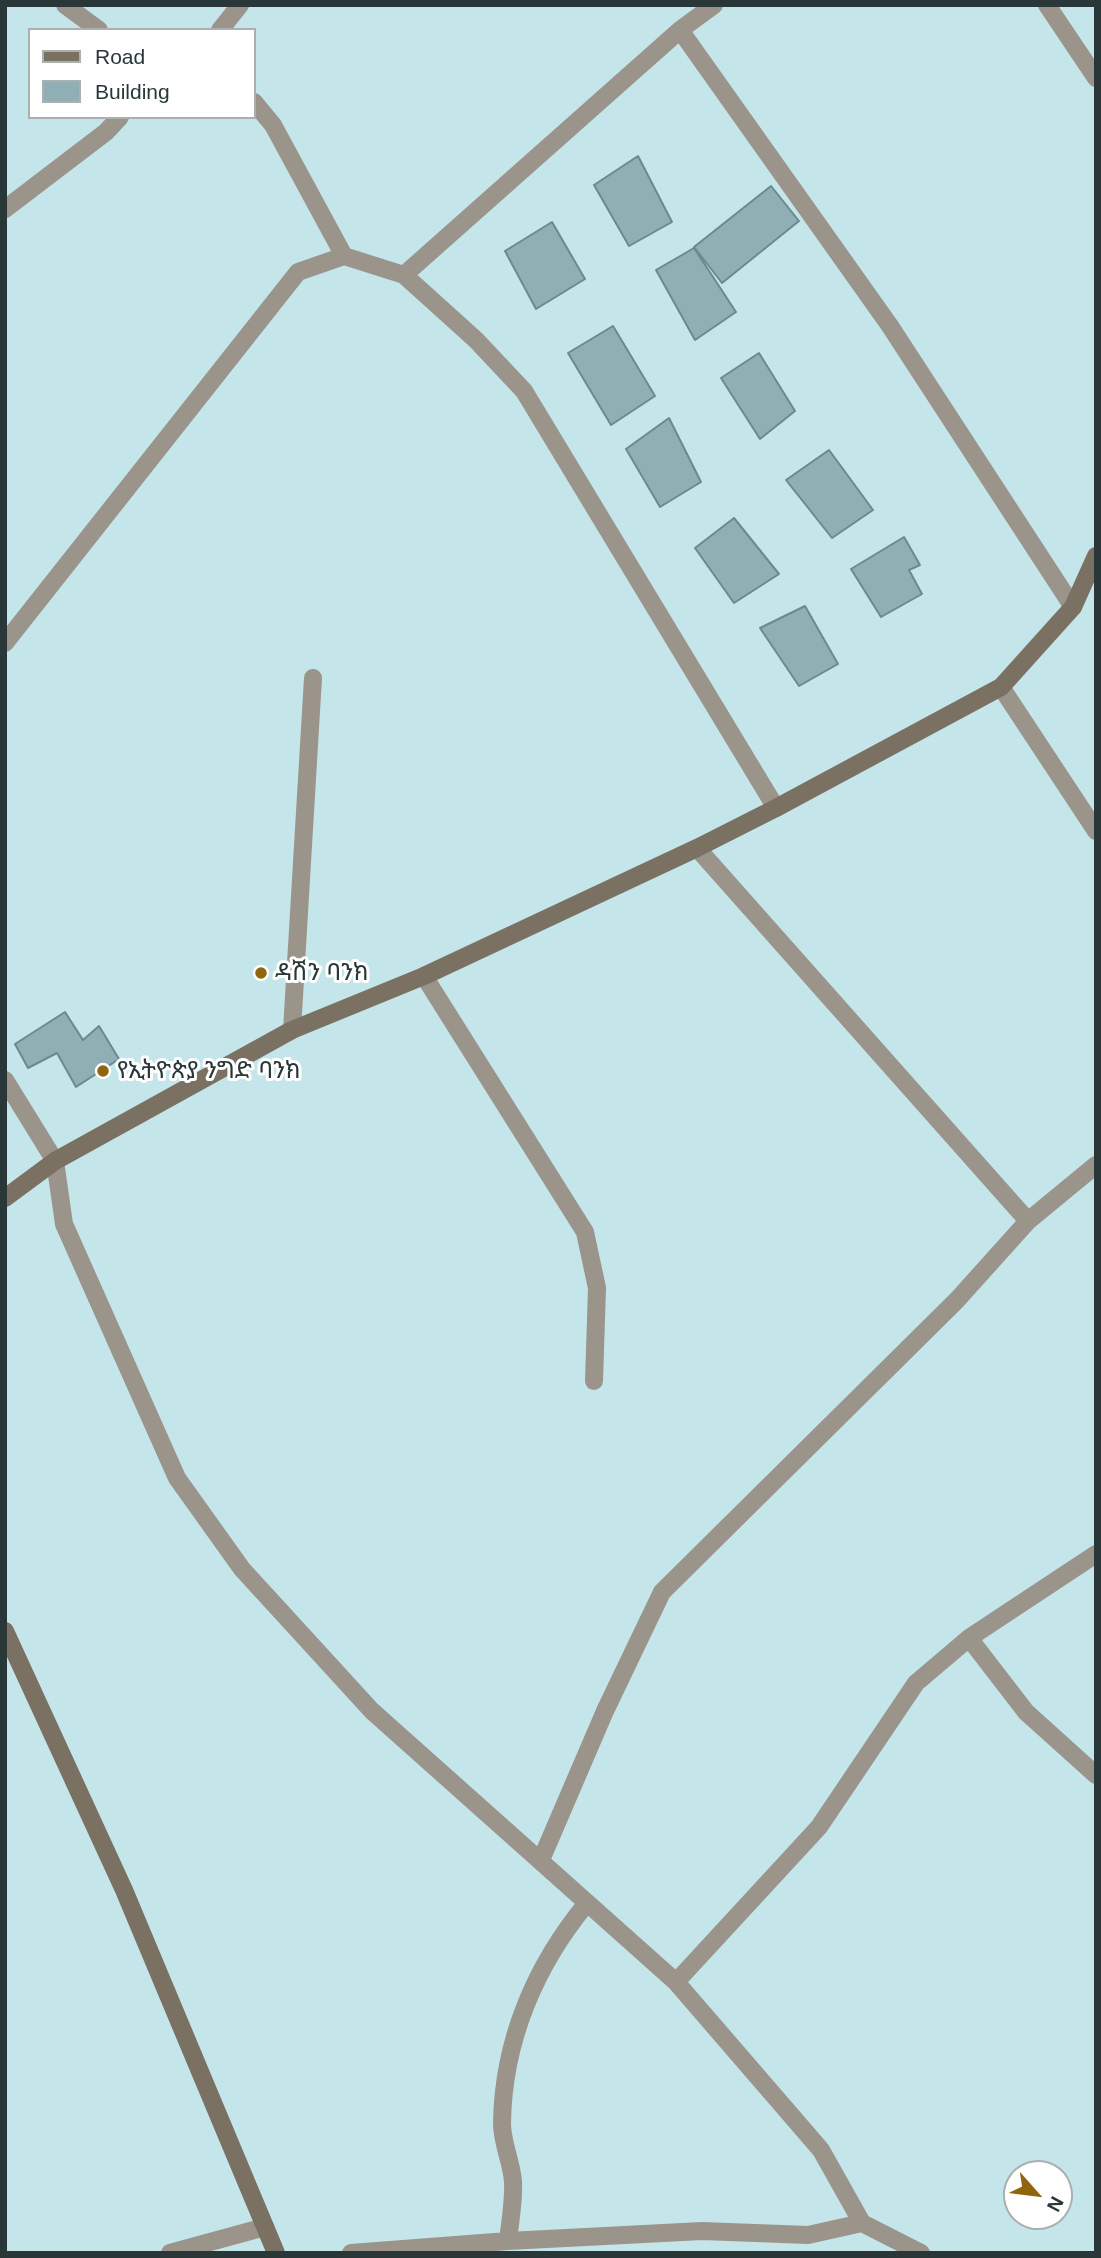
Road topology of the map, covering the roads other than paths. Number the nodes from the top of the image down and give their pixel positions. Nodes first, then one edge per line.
1 (65, 5) edge
2 (240, 5) edge
3 (714, 5) edge
4 (1047, 5) edge
5 (96, 28) edge
6 (222, 28) edge
7 (681, 30) junction
8 (1096, 78) edge
9 (256, 104) edge
10 (118, 119) edge
11 (5, 209) edge
12 (344, 256) junction
13 (404, 275) junction
14 (1096, 556) edge
15 (1073, 607) junction
16 (5, 643) edge
17 (313, 678) dead end
18 (1001, 687) junction
19 (776, 808) junction
20 (1096, 831) edge
21 (697, 848) junction
22 (425, 976) junction
23 (292, 1030) junction
24 (5, 1080) edge
25 (55, 1161) junction
26 (1096, 1165) edge
27 (5, 1198) edge
28 (1028, 1221) junction
29 (594, 1381) dead end
30 (1096, 1553) edge
31 (5, 1631) edge
32 (969, 1638) junction
33 (1096, 1775) edge
34 (541, 1860) junction
35 (587, 1903) junction
36 (676, 1982) junction
37 (862, 2223) junction
38 (265, 2227) junction
39 (508, 2241) junction
40 (170, 2253) edge
41 (276, 2253) edge
42 (351, 2253) edge
43 (921, 2253) edge

1 - 5 street
2 - 6 street
3 - 7 street
4 - 8 street
7 - 13 street
7 - 15 street
9 - 12 street
10 - 11 street
12 - 13 street
12 - 16 street
13 - 19 street
14 - 15 street
15 - 18 street
17 - 23 street
18 - 19 street
18 - 20 street
19 - 21 street
21 - 22 street
21 - 28 street
22 - 23 street
22 - 29 street
23 - 25 street
24 - 25 street
25 - 27 street
25 - 34 street
26 - 28 street
28 - 34 street
30 - 32 street
31 - 38 street
32 - 33 street
32 - 36 street
34 - 35 street
35 - 36 street
35 - 39 street
36 - 37 street
37 - 39 street
37 - 43 street
38 - 40 street
38 - 41 street
39 - 42 street

